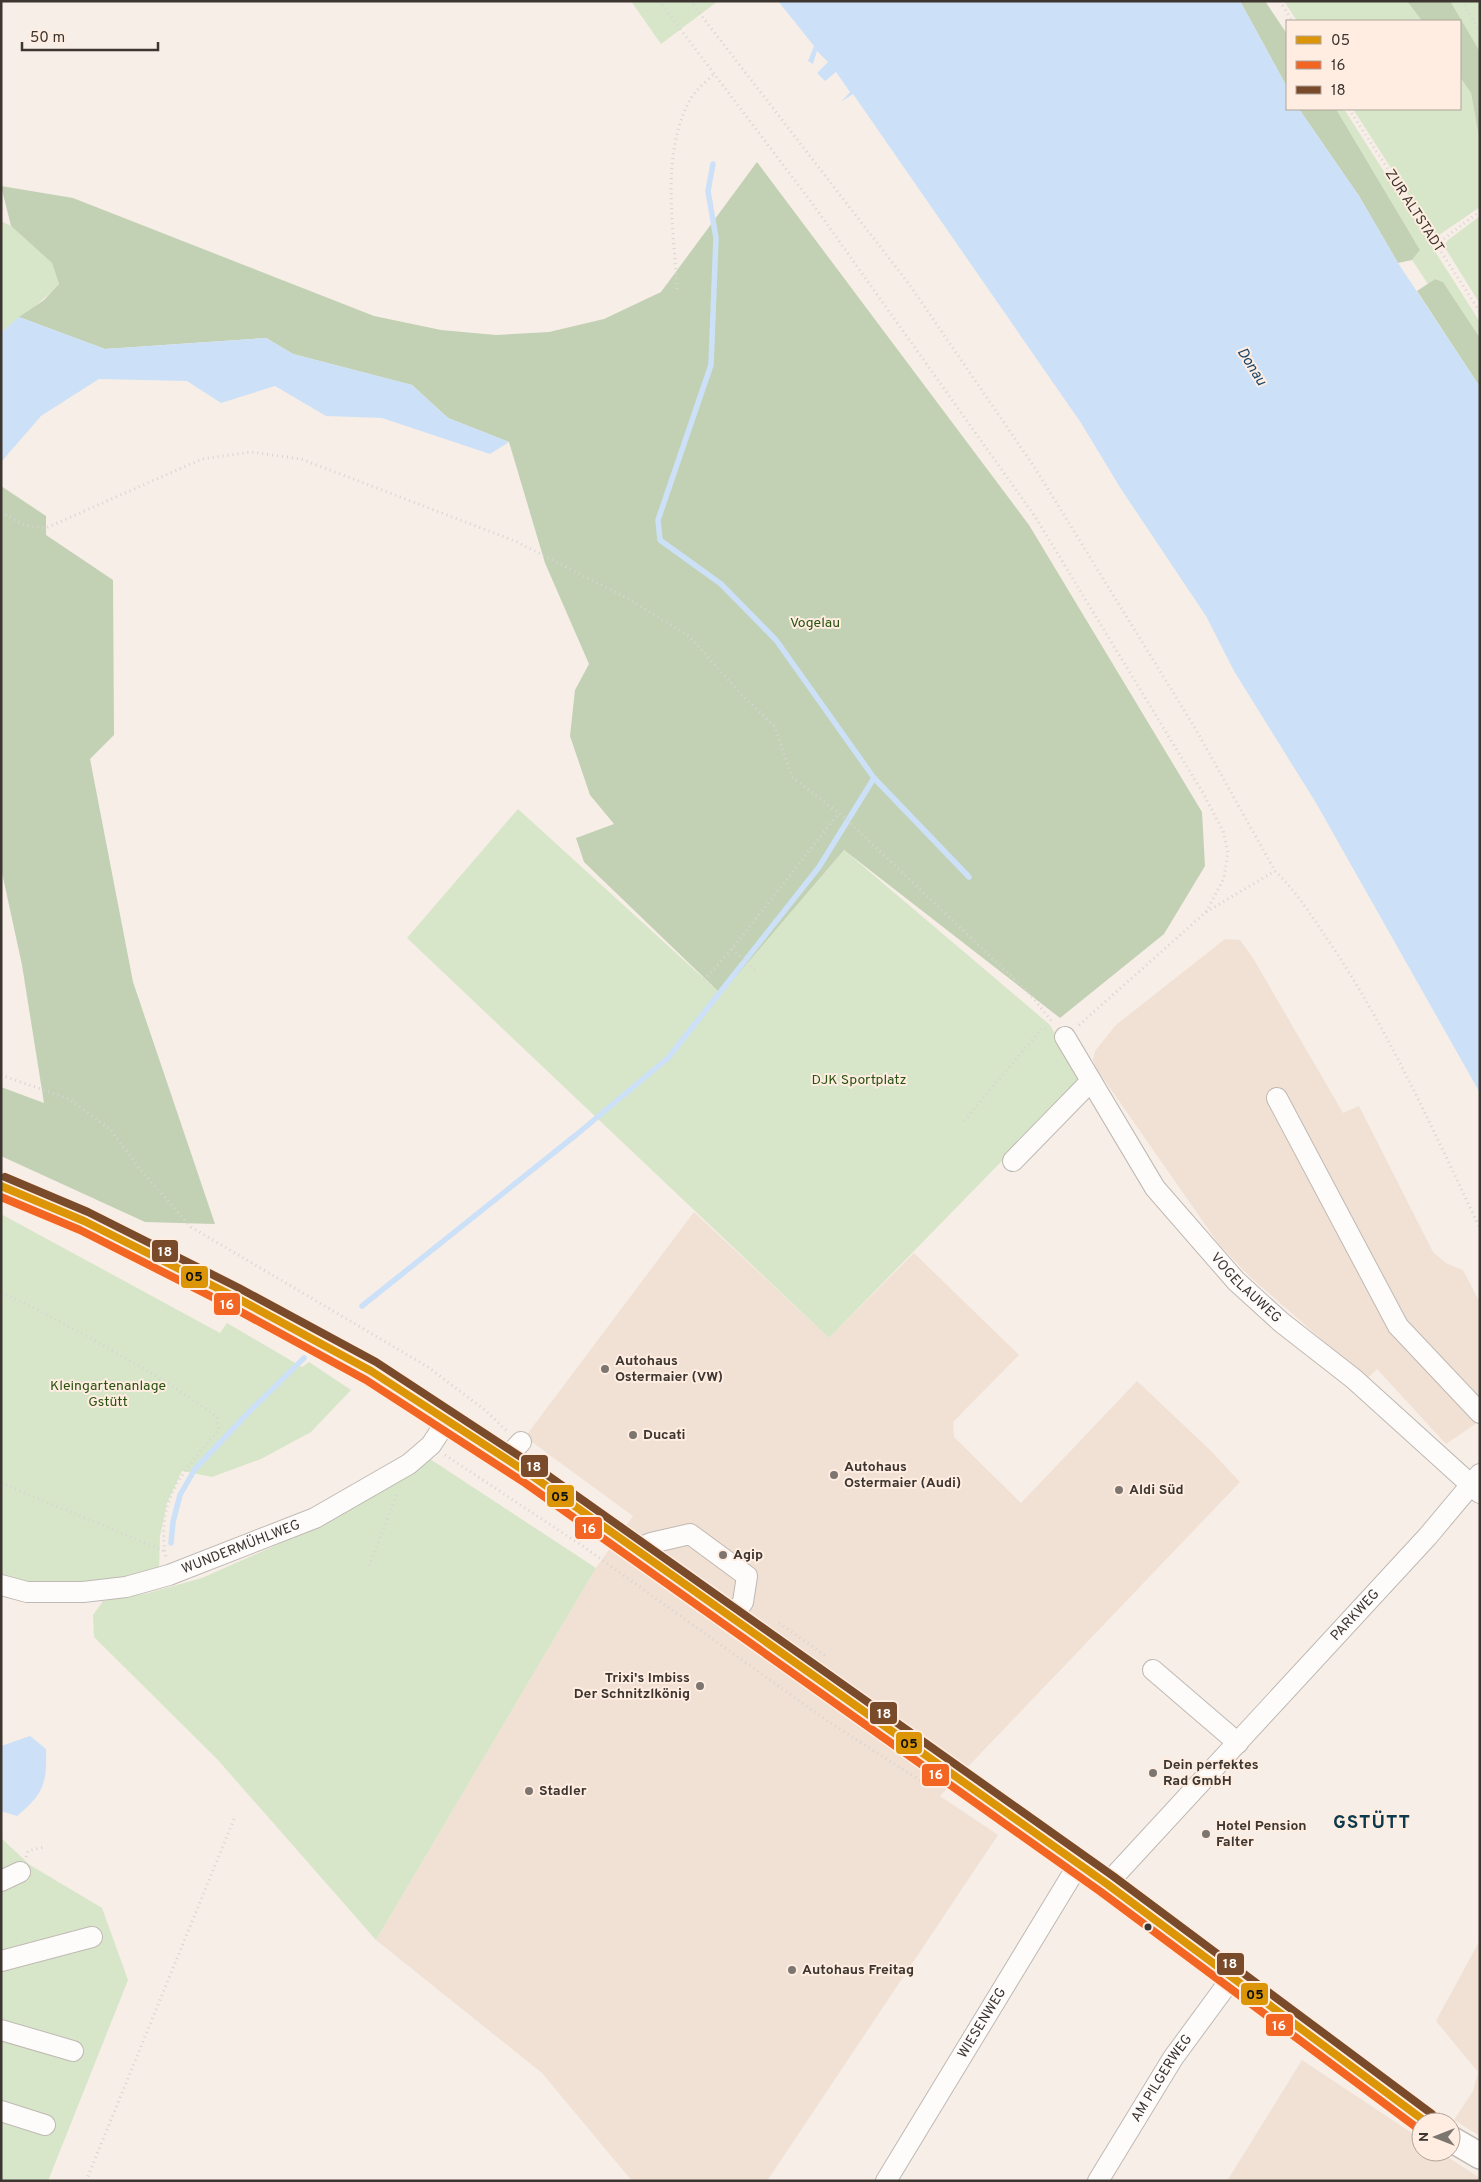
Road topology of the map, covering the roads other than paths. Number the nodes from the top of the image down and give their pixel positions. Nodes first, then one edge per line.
1 (1065, 1037) road end
2 (1091, 1081) junction
3 (1277, 1098) dead end
4 (1013, 1161) dead end
5 (1, 1186) edge
6 (1480, 1413) edge
7 (448, 1419) junction
8 (1477, 1484) edge
9 (636, 1549) junction
10 (1, 1585) edge
11 (731, 1618) junction
12 (1153, 1670) dead end
13 (1238, 1742) junction
14 (1078, 1865) junction
15 (20, 1872) dead end
16 (1, 1881) edge
17 (1107, 1884) junction
18 (92, 1938) dead end
19 (1, 1961) edge
20 (1231, 1979) junction
21 (1, 2030) edge
22 (73, 2051) dead end
23 (1, 2111) edge
24 (1412, 2112) edge
25 (46, 2125) dead end
26 (1461, 2145) edge
27 (1480, 2156) edge
28 (886, 2181) edge
29 (1098, 2181) edge

1 - 2 street, VOGELAUWEG
2 - 4 street
2 - 8 street, VOGELAUWEG
3 - 6 street
5 - 7 main road
7 - 9 main road
7 - 10 street, WUNDERMÜHLWEG
8 - 13 street, PARKWEG
9 - 11 main road
9 - 11 street
11 - 14 main road
12 - 13 street
13 - 17 street, PARKWEG
14 - 17 main road
14 - 28 street, WIESENWEG
15 - 16 street
17 - 20 main road
18 - 19 street
20 - 24 main road
20 - 29 street, AM PILGERWEG
21 - 22 street
23 - 25 street
26 - 27 main road

